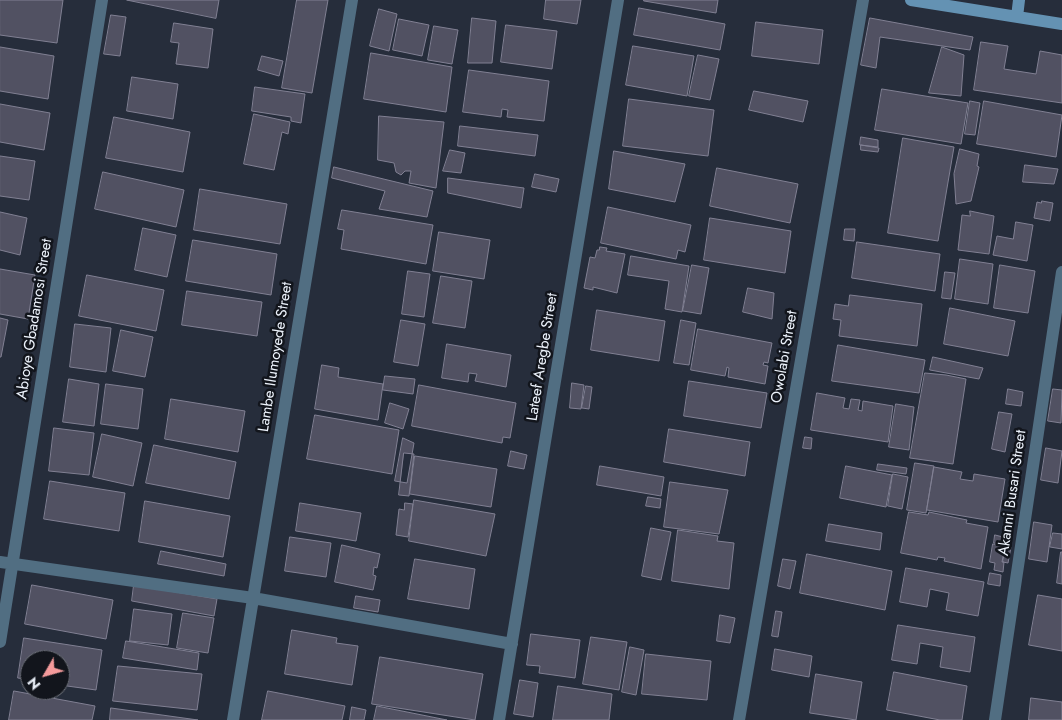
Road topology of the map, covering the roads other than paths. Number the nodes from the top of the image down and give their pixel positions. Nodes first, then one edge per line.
1 (102, 0) edge
2 (352, 0) edge
3 (618, 0) edge
4 (863, 0) edge
5 (911, 0) edge
6 (1020, 0) edge
7 (973, 5) edge
8 (1017, 17) junction
9 (1062, 24) edge
10 (1062, 272) edge
11 (0, 562) edge
12 (13, 564) junction
13 (253, 598) junction
14 (0, 642) edge
15 (512, 644) junction
16 (233, 720) edge
17 (499, 720) edge
18 (739, 720) edge
19 (995, 720) edge

1 - 12 street, Abioye Gbadamosi Street
2 - 13 street, Lambe Ilumoyede Street
3 - 15 street, Lateef Aregbe Street
4 - 18 street, Owolabi Street
5 - 7 main road
6 - 8 main road
7 - 8 main road
8 - 9 main road
10 - 19 street, Akanni Busari Street
11 - 12 street
12 - 13 street
12 - 14 street, Abioye Gbadamosi Street
13 - 15 street
13 - 16 street, Lambe Ilumoyede Street
15 - 17 street, Lateef Aregbe Street

